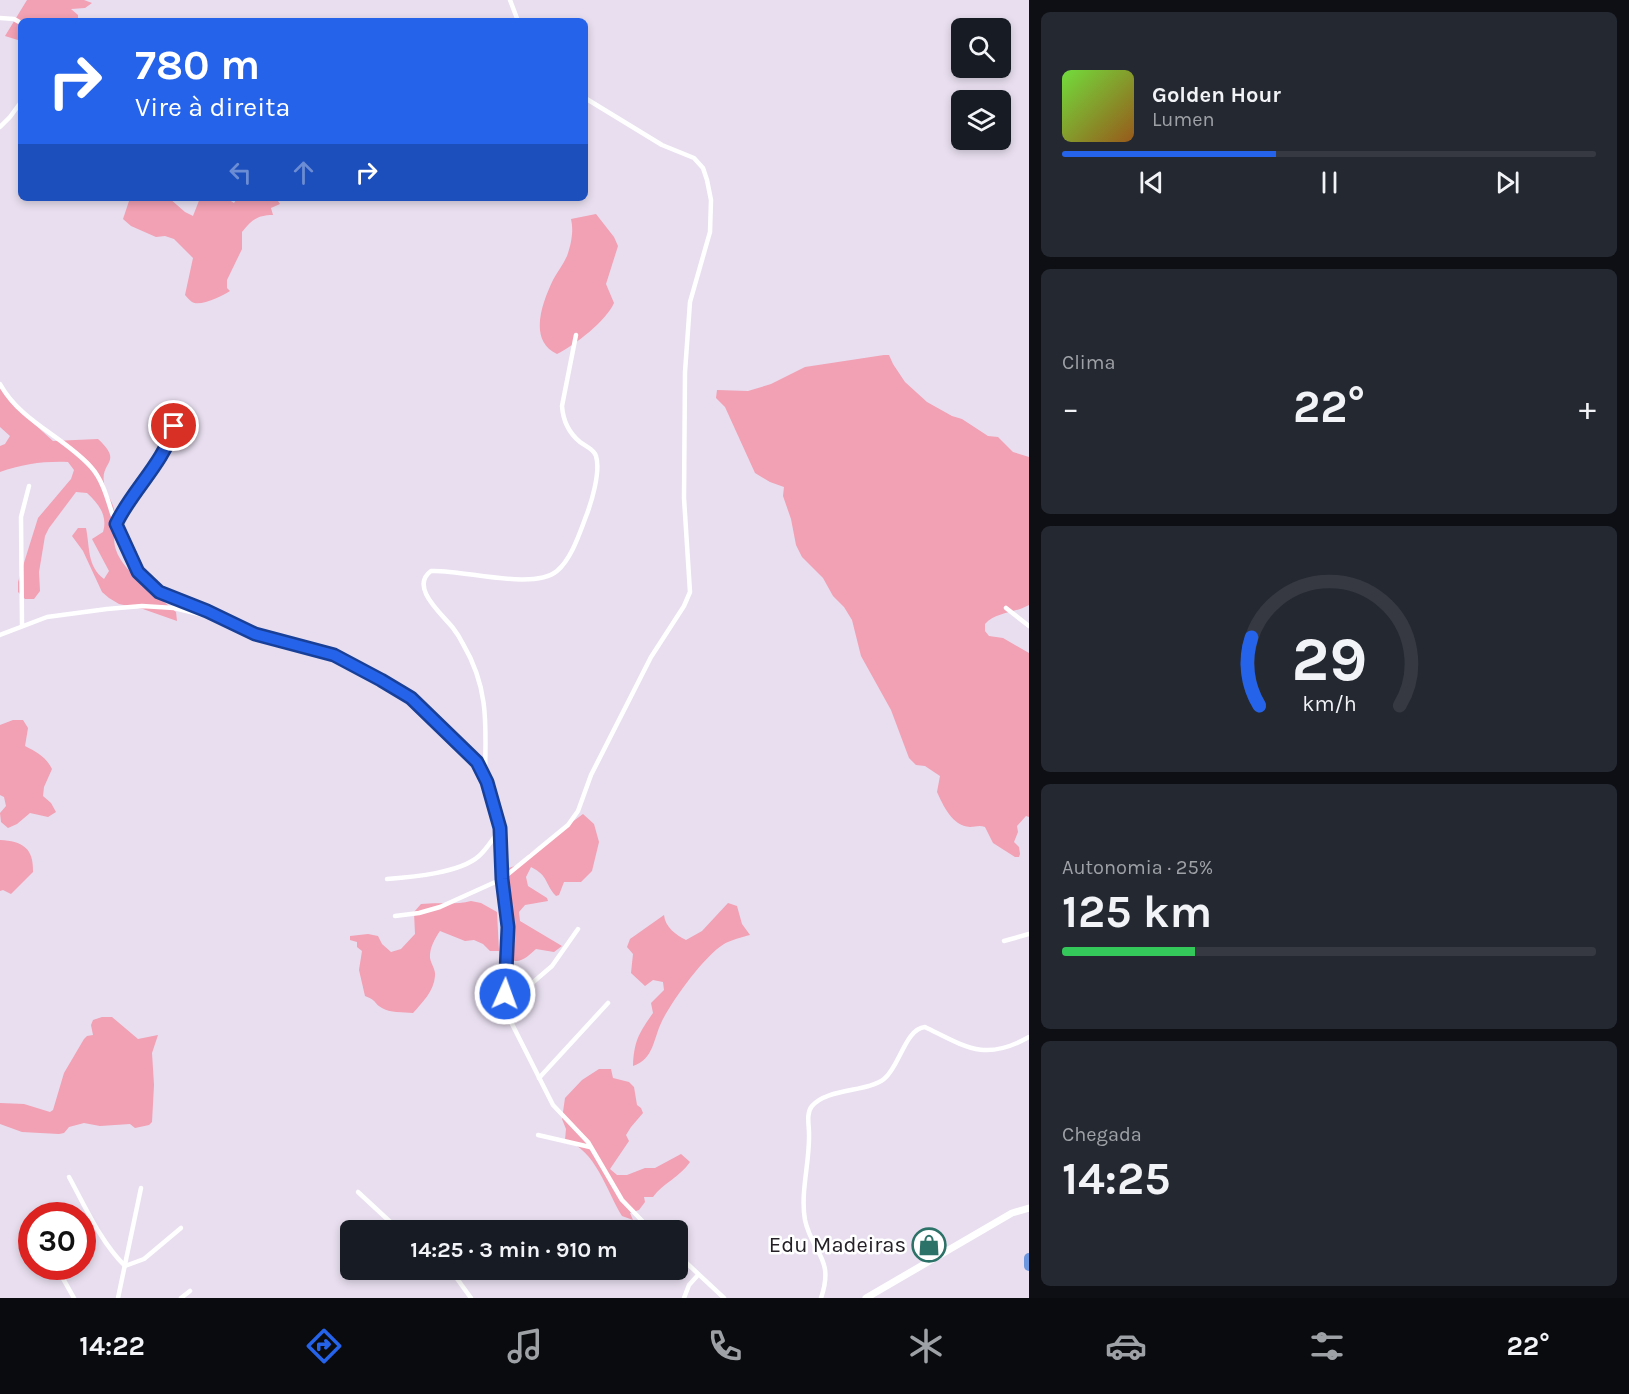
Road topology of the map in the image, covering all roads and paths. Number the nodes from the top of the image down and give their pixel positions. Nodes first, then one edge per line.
1 (510, 0) edge
2 (0, 18) edge
3 (517, 18) edge
4 (18, 21) edge
5 (588, 100) edge
6 (18, 106) edge
7 (0, 127) edge
8 (576, 335) dead end
9 (0, 384) edge
10 (174, 426) dead end
11 (29, 486) dead end
12 (116, 524) junction
13 (1006, 608) dead end
14 (224, 620) junction
15 (21, 626) junction
16 (1029, 626) edge
17 (0, 635) edge
18 (485, 777) junction
19 (501, 830) junction
20 (387, 879) dead end
21 (502, 879) junction
22 (395, 916) dead end
23 (578, 929) dead end
24 (1029, 934) edge
25 (1004, 941) dead end
26 (609, 1003) dead end
27 (507, 1010) junction
28 (1029, 1037) edge
29 (539, 1078) junction
30 (537, 1135) dead end
31 (591, 1147) junction
32 (69, 1177) dead end
33 (141, 1188) dead end
34 (358, 1192) dead end
35 (1029, 1208) edge
36 (388, 1220) edge
37 (641, 1220) edge
38 (182, 1228) dead end
39 (688, 1265) edge
40 (124, 1266) junction
41 (699, 1275) junction
42 (64, 1280) edge
43 (458, 1280) edge
44 (190, 1291) dead end
45 (74, 1298) edge
46 (117, 1298) edge
47 (181, 1298) edge
48 (471, 1298) edge
49 (684, 1298) edge
50 (724, 1298) edge
51 (821, 1298) edge
52 (866, 1298) edge

1 - 3 street
2 - 4 street
5 - 21 street
6 - 7 street
8 - 18 street
9 - 12 street
10 - 12 street
11 - 15 street
12 - 14 street
13 - 16 street
14 - 15 street
14 - 18 street
15 - 17 street
18 - 19 street
19 - 20 street
19 - 21 street
21 - 22 street
21 - 27 street
23 - 27 street
24 - 25 street
26 - 29 street
27 - 29 street
28 - 51 street
29 - 31 street
30 - 31 street
31 - 37 street
32 - 40 street
33 - 40 street
34 - 36 street
35 - 52 main road
38 - 40 street
39 - 41 street
40 - 46 street
41 - 49 street
41 - 50 street
42 - 45 street
43 - 48 street
44 - 47 street

